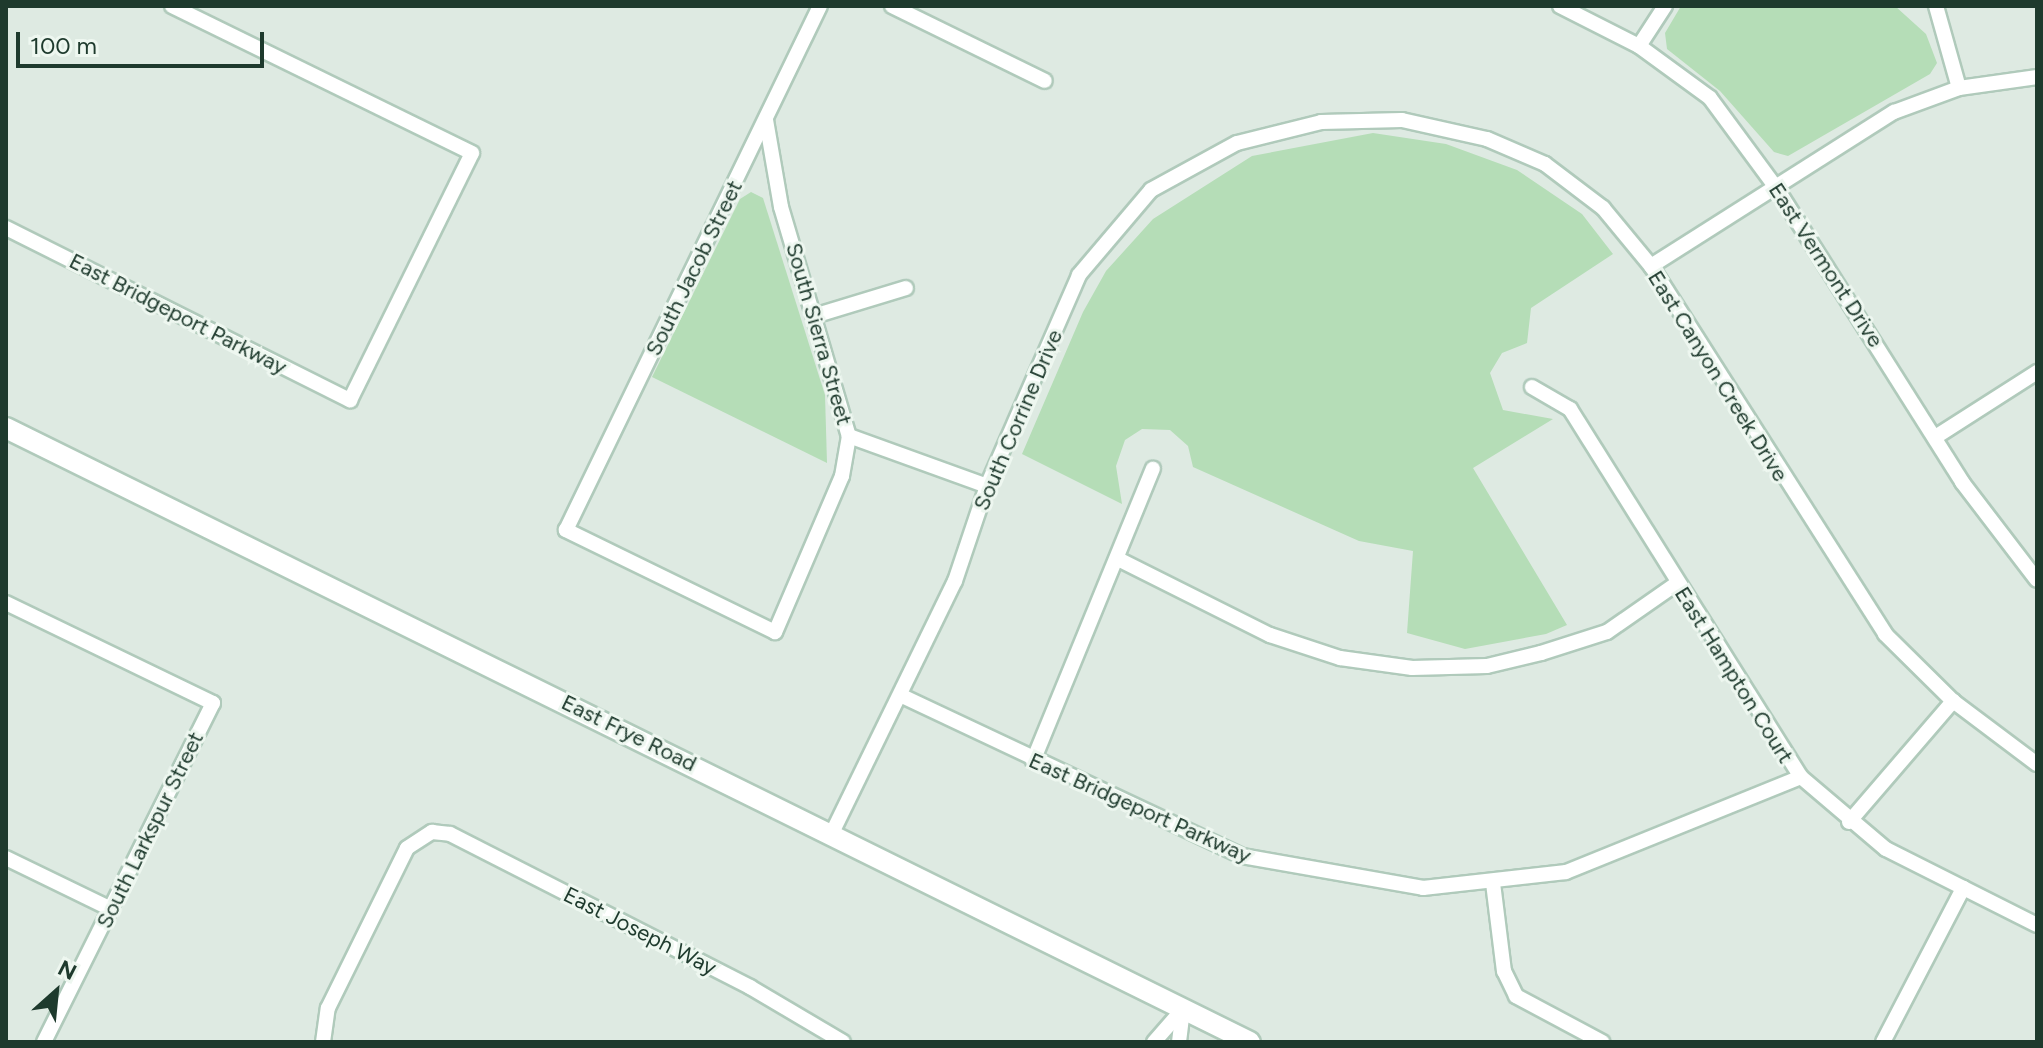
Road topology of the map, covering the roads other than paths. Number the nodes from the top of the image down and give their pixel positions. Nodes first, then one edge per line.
1 (172, 6) edge
2 (820, 6) edge
3 (892, 6) edge
4 (1560, 6) edge
5 (1665, 6) edge
6 (1936, 6) edge
7 (194, 11) edge
8 (1639, 46) junction
9 (2037, 77) edge
10 (1045, 81) dead end
11 (1959, 88) junction
12 (766, 120) junction
13 (1321, 122) joint
14 (1777, 189) junction
15 (6, 228) edge
16 (1651, 266) junction
17 (906, 288) dead end
18 (814, 316) junction
19 (2037, 372) edge
20 (1532, 387) dead end
21 (6, 428) edge
22 (849, 436) junction
23 (1937, 436) junction
24 (1153, 469) dead end
25 (987, 486) junction
26 (1120, 560) junction
27 (2037, 580) edge
28 (1676, 584) junction
29 (6, 603) edge
30 (775, 632) joint
31 (902, 696) junction
32 (1953, 701) junction
33 (1033, 761) junction
34 (2037, 764) edge
35 (1801, 777) junction
36 (1849, 822) junction
37 (832, 833) junction
38 (6, 858) edge
39 (1493, 883) junction
40 (1963, 888) junction
41 (111, 909) junction
42 (2037, 925) edge
43 (1183, 1009) junction
44 (322, 1041) edge
45 (44, 1042) edge
46 (843, 1042) edge
47 (1154, 1042) edge
48 (1179, 1042) edge
49 (1250, 1042) edge
50 (1602, 1042) edge
51 (1883, 1042) edge

1 - 7 street
2 - 12 street, South Jacob Street
3 - 10 street
4 - 8 street, East Vermont Drive
5 - 8 street
6 - 11 street
7 - 15 street, East Bridgeport Parkway
8 - 14 street, East Vermont Drive
9 - 11 street
11 - 14 street
12 - 18 street, South Sierra Street
12 - 30 street, South Jacob Street
13 - 16 street, East Canyon Creek Drive
13 - 25 street, South Corrine Drive
14 - 16 street
14 - 23 street, East Vermont Drive
16 - 32 street, East Canyon Creek Drive
17 - 18 street
18 - 22 street, South Sierra Street
19 - 23 street
20 - 28 street, East Hampton Court
21 - 37 street, East Frye Road
22 - 25 street
22 - 30 street, South Sierra Street
23 - 27 street, East Vermont Drive
24 - 26 street
25 - 31 street, South Corrine Drive
26 - 28 street
26 - 33 street
28 - 35 street, East Hampton Court
29 - 41 street, South Larkspur Street
31 - 33 street, East Bridgeport Parkway
31 - 37 street, South Corrine Drive
32 - 34 street, East Canyon Creek Drive
32 - 36 street
33 - 39 street, East Bridgeport Parkway
35 - 36 street, East Hampton Court
35 - 39 street, East Bridgeport Parkway
36 - 40 street, East Hampton Court
37 - 43 street, East Frye Road
38 - 41 street
39 - 50 street
40 - 42 street, East Hampton Court
40 - 51 street
41 - 45 street, South Larkspur Street
43 - 47 street
43 - 48 street
43 - 49 street, East Frye Road
44 - 46 street, East Joseph Way

